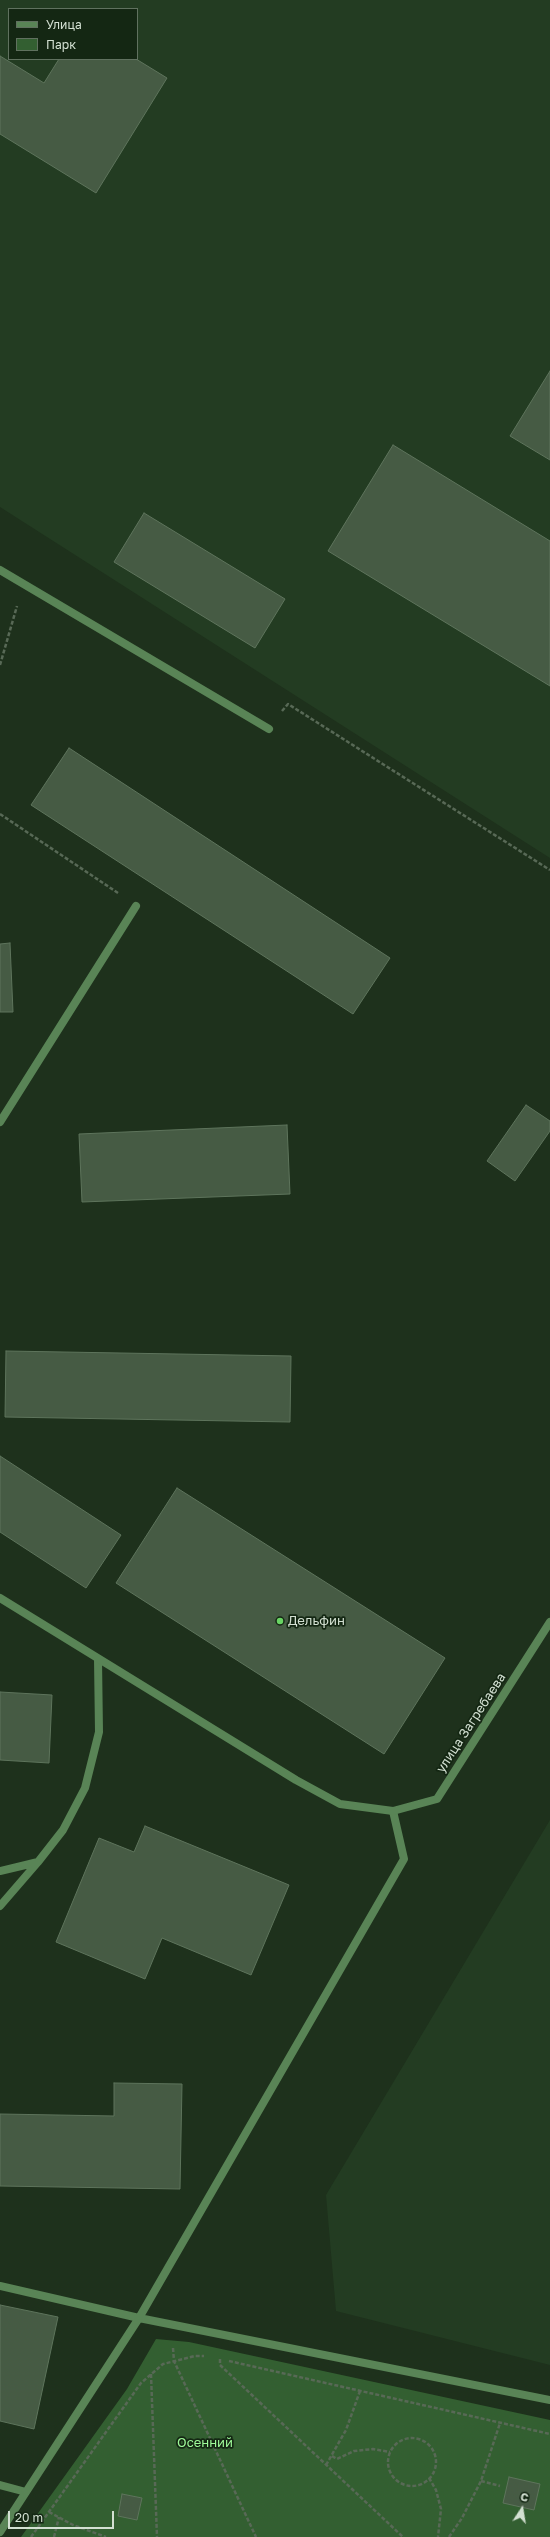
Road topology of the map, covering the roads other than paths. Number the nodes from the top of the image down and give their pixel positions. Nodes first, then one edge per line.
1 (0, 570) edge
2 (269, 729) road end
3 (136, 906) road end
4 (0, 1122) edge
5 (0, 1598) edge
6 (550, 1622) edge
7 (98, 1659) junction
8 (393, 1811) junction
9 (38, 1862) junction
10 (0, 1871) edge
11 (0, 1906) edge
12 (0, 2286) edge
13 (139, 2318) junction
14 (550, 2400) edge
15 (0, 2484) edge
16 (26, 2492) junction
17 (0, 2532) edge

1 - 2 street
3 - 4 street
5 - 7 street
6 - 8 street, улица Загребаева
7 - 8 street
7 - 9 street
8 - 13 street
9 - 10 street
9 - 11 street
12 - 13 street
13 - 14 street
13 - 16 street
15 - 16 street
16 - 17 street

